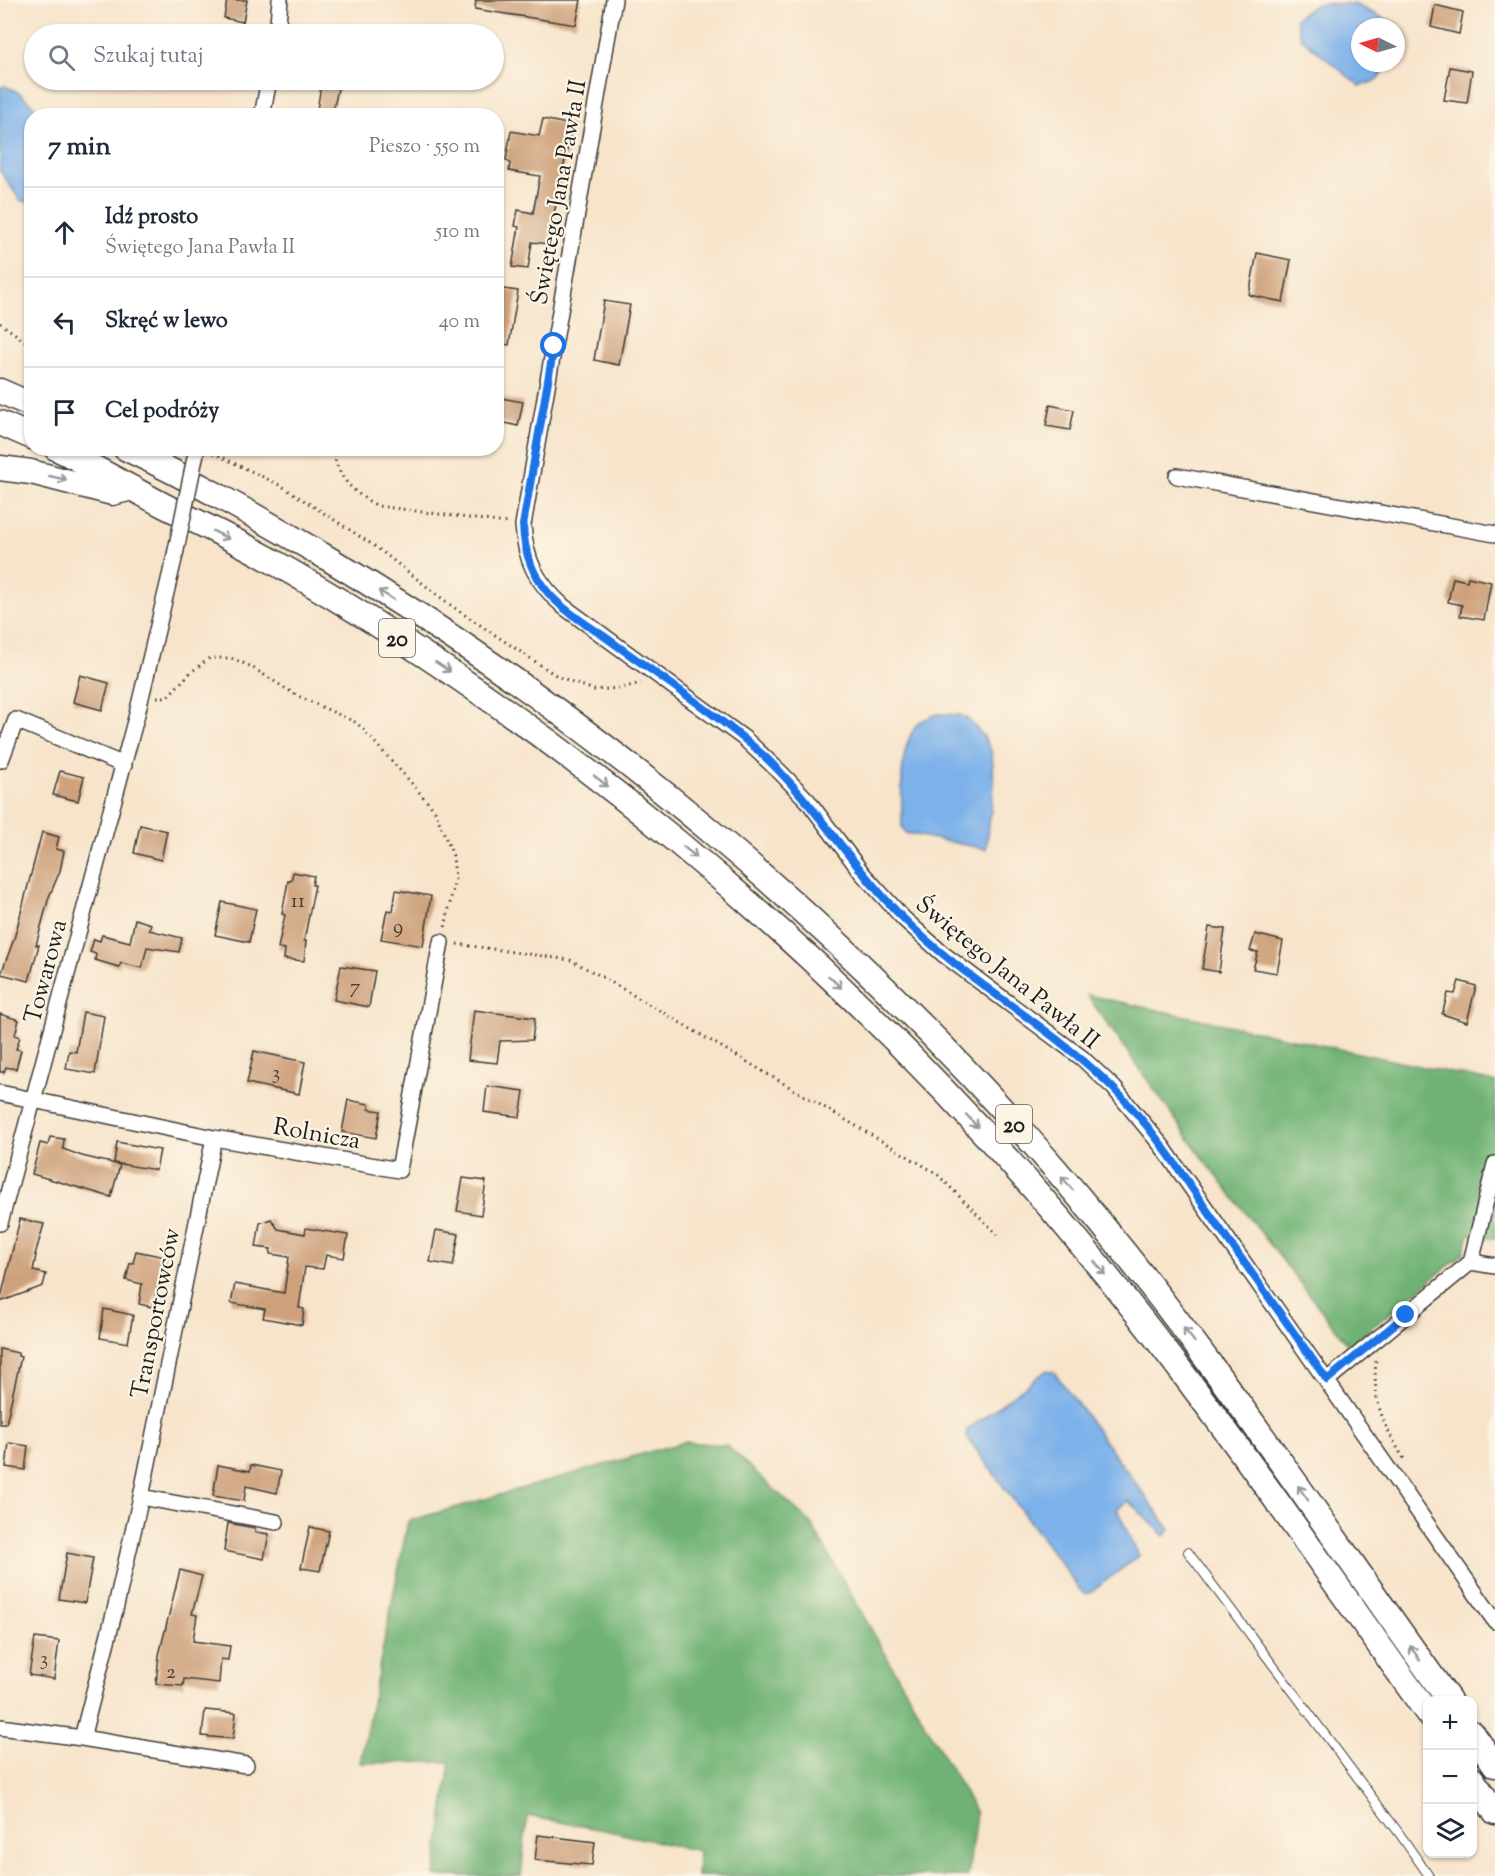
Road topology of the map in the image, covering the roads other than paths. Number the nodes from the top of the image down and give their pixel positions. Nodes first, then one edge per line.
1 (280, 0) edge
2 (614, 0) edge
3 (278, 24) edge
4 (267, 90) edge
5 (264, 108) edge
6 (0, 378) edge
7 (16, 398) edge
8 (0, 423) edge
9 (24, 434) edge
10 (71, 456) edge
11 (141, 456) edge
12 (202, 456) edge
13 (0, 468) edge
14 (1177, 476) dead end
15 (132, 488) junction
16 (1495, 534) edge
17 (1, 760) edge
18 (124, 765) junction
19 (441, 942) road end
20 (0, 1093) edge
21 (33, 1101) junction
22 (214, 1138) junction
23 (1495, 1164) edge
24 (0, 1222) edge
25 (1471, 1262) junction
26 (1495, 1266) edge
27 (1327, 1380) junction
28 (141, 1497) junction
29 (276, 1522) dead end
30 (1188, 1552) dead end
31 (1495, 1621) edge
32 (1445, 1696) edge
33 (1423, 1707) edge
34 (0, 1727) edge
35 (82, 1738) junction
36 (1477, 1739) edge
37 (246, 1765) dead end
38 (1495, 1765) edge
39 (1477, 1785) edge
40 (1495, 1812) edge
41 (1429, 1876) edge

1 - 3 street
2 - 27 street, Świętego Jana Pawła II
4 - 5 street
6 - 7 main road
8 - 9 main road
10 - 15 main road, 20
32 -> 11 main road, 20
12 - 18 street, Towarowa, bridge
13 -> 15 main road
14 - 16 street
15 -> 33 main road, 20
17 - 18 street
18 - 21 street, Towarowa
19 - 22 street, Rolnicza
20 - 21 street, Rolnicza
21 - 22 street, Rolnicza
21 - 24 street, Towarowa
22 - 28 street, Transportowców
23 - 25 street
25 - 26 street
25 - 27 street
27 - 31 street, Świętego Jana Pawła II
28 - 29 street
28 - 35 street, Transportowców
30 - 41 lane
34 - 35 street
35 - 37 street
36 - 38 main road
39 - 40 main road

